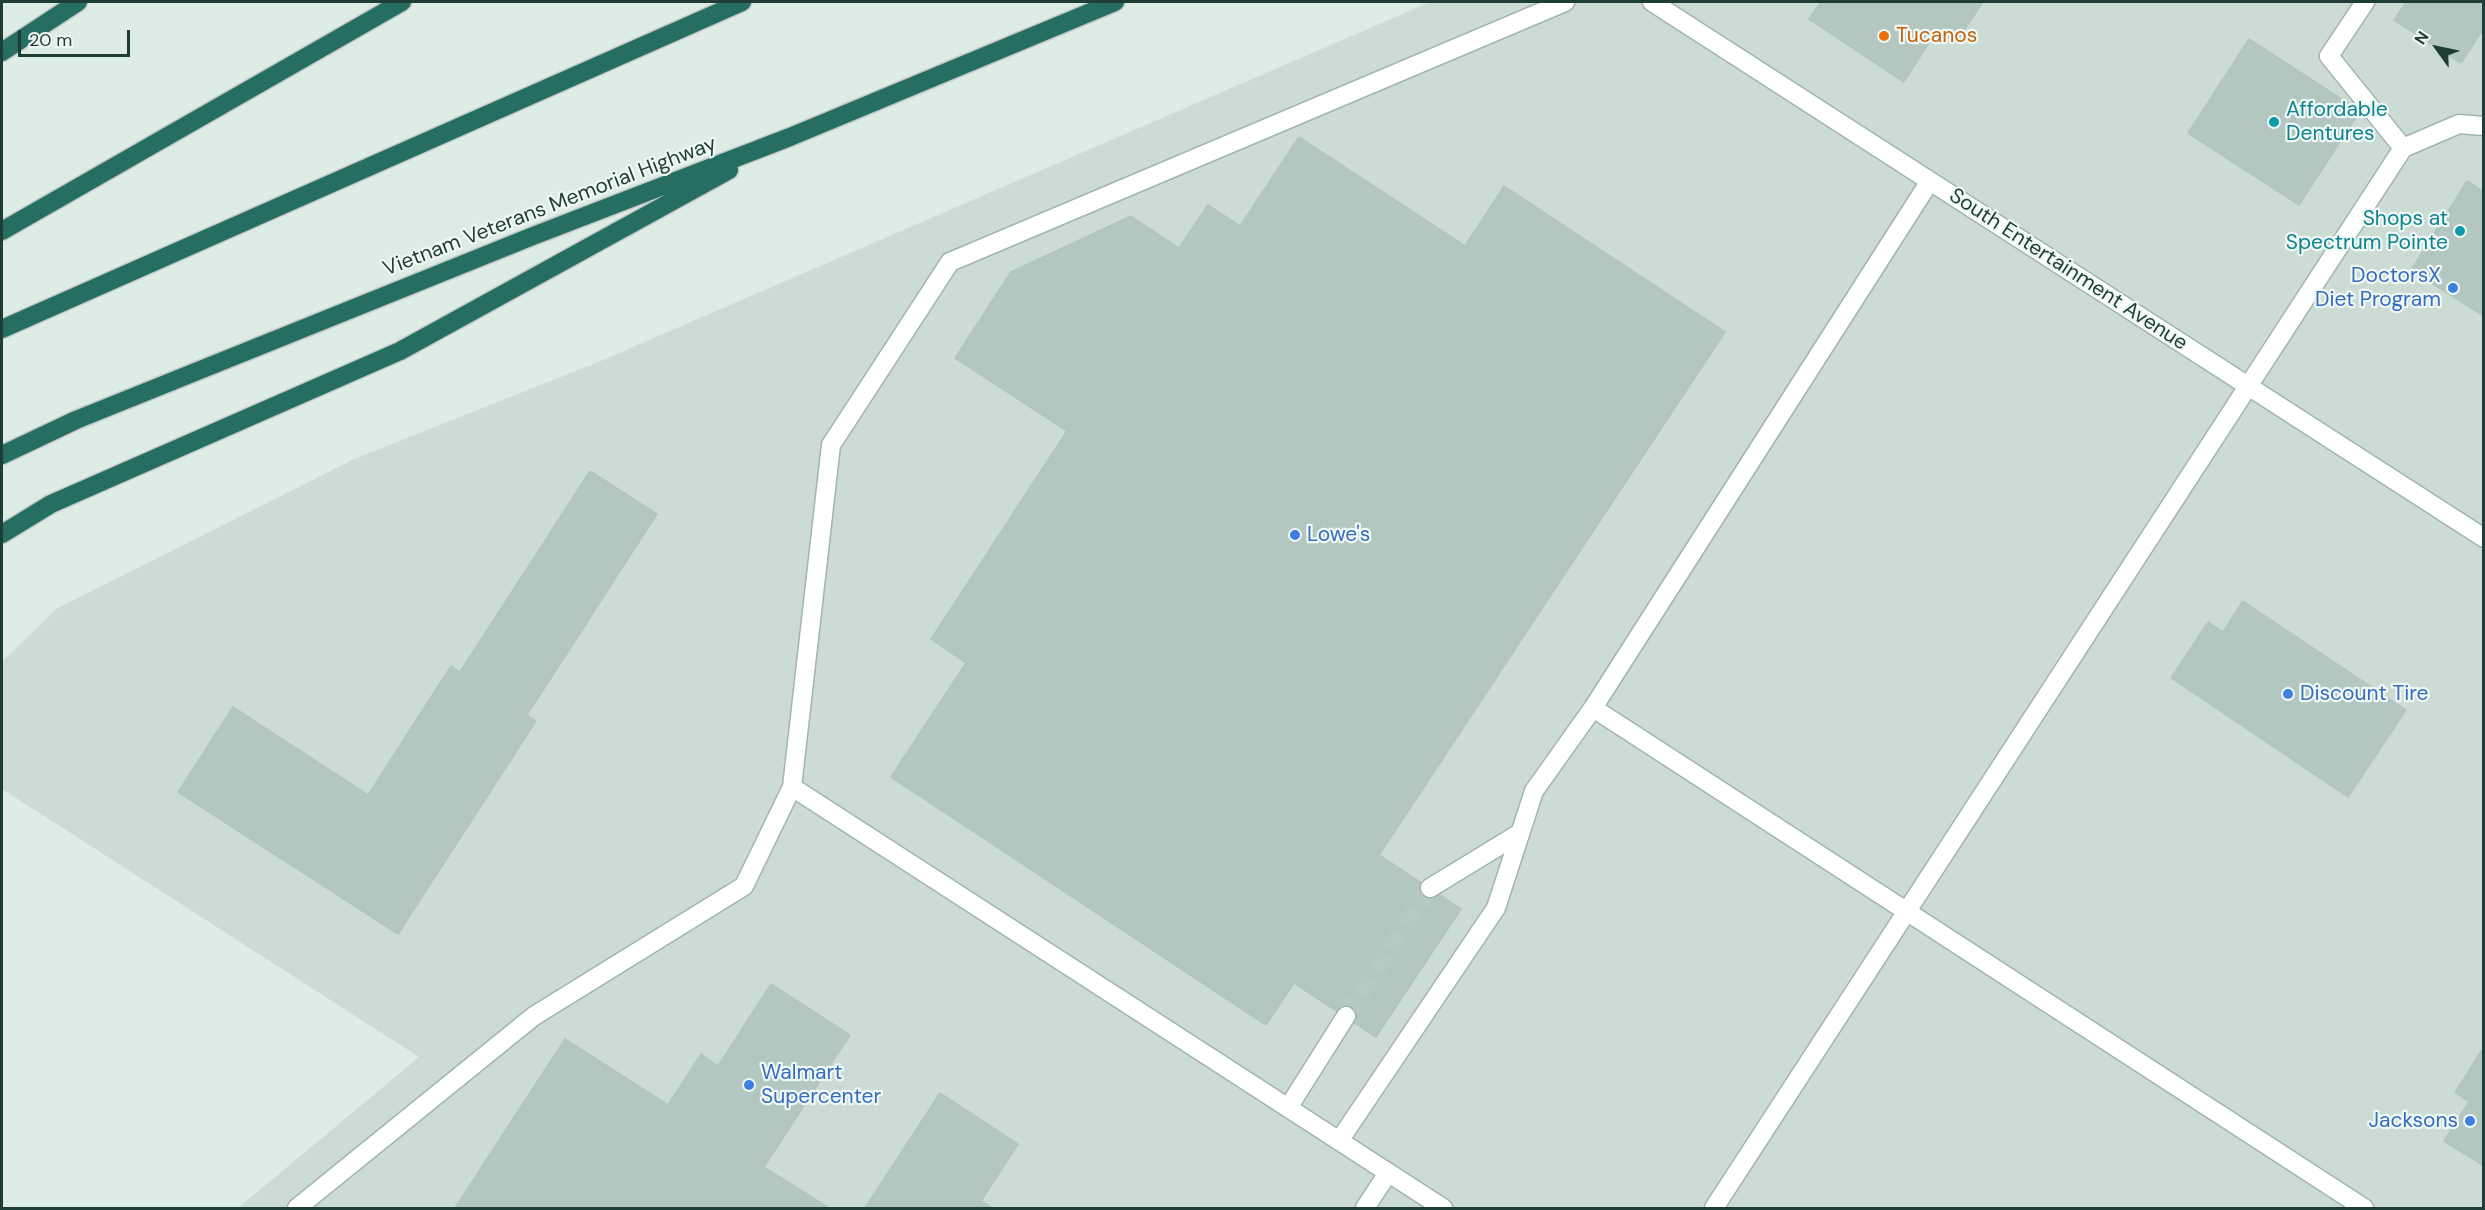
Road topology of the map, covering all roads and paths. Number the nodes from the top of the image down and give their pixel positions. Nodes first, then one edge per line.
1 (78, 2) edge
2 (402, 2) edge
3 (742, 2) edge
4 (1115, 2) edge
5 (1565, 2) edge
6 (1652, 2) edge
7 (2365, 2) edge
8 (2, 51) edge
9 (2484, 126) edge
10 (790, 137) junction
11 (2403, 148) junction
12 (1930, 181) junction
13 (2, 231) edge
14 (2, 329) edge
15 (2248, 386) junction
16 (2, 455) edge
17 (51, 504) junction
18 (2, 534) edge
19 (2484, 538) edge
20 (2, 542) edge
21 (1593, 708) junction
22 (792, 787) junction
23 (1520, 833) junction
24 (1430, 888) tunnel mouth
25 (1907, 912) junction
26 (1346, 1016) tunnel mouth
27 (1288, 1108) junction
28 (1339, 1141) junction
29 (1388, 1173) junction
30 (297, 1209) edge
31 (1365, 1209) edge
32 (1443, 1209) edge
33 (1714, 1209) edge
34 (2364, 1209) edge

1 - 8 highway
2 - 13 highway
3 - 14 highway
4 - 10 highway, Vietnam Veterans Memorial Highway
5 - 22 street
6 - 12 street, South Entertainment Avenue
7 - 11 street
9 - 11 street
10 - 16 highway, Vietnam Veterans Memorial Highway
10 - 17 highway
11 - 15 street
12 - 15 street, South Entertainment Avenue
12 - 21 street
15 - 19 street, South Entertainment Avenue
15 - 25 street
17 - 18 highway
17 - 20 highway
21 - 23 street
21 - 25 street
22 - 27 street
22 - 30 street
23 - 24 street
23 - 28 street
25 - 33 street
25 - 34 street
26 - 27 street
27 - 28 street
28 - 29 street
29 - 31 street
29 - 32 street

